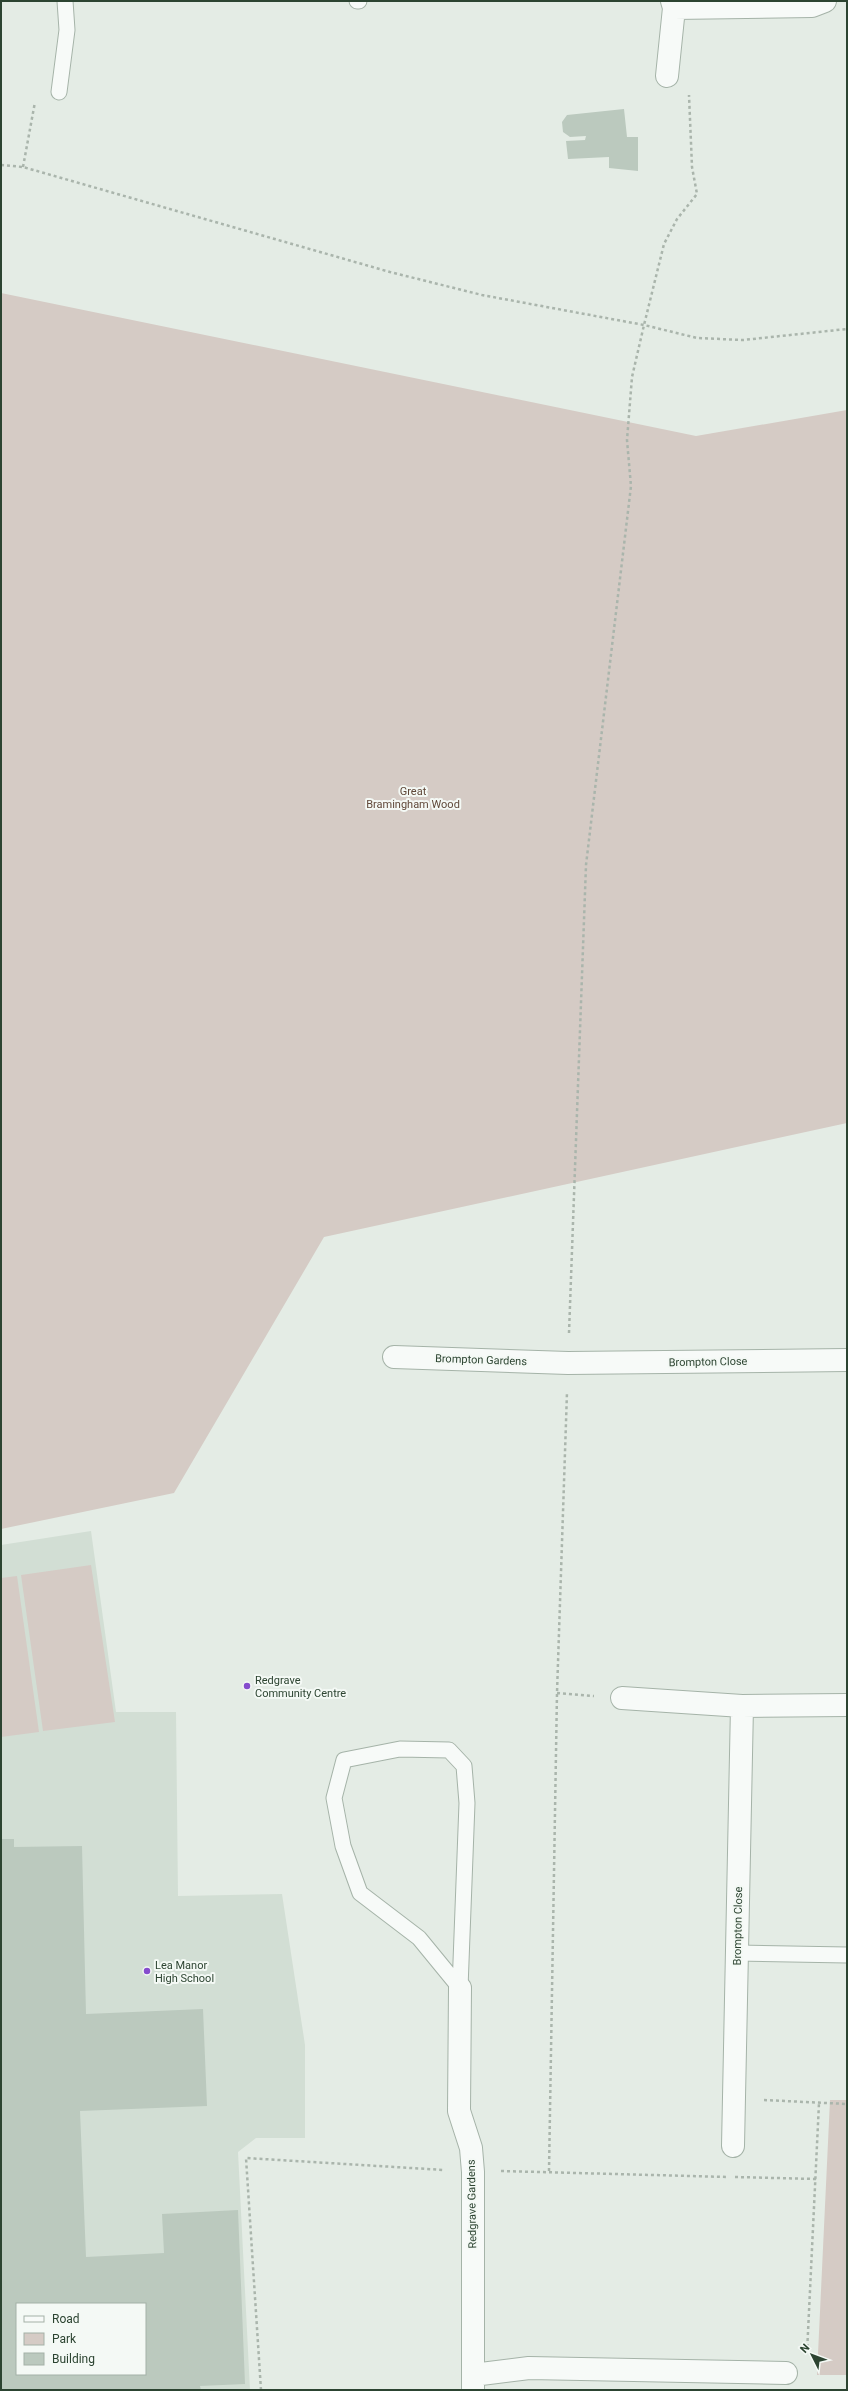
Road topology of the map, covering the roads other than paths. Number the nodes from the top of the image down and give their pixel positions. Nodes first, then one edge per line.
1 (65, 1) edge
2 (825, 1) edge
3 (673, 5) edge
4 (667, 76) road end
5 (59, 92) dead end
6 (394, 1357) dead end
7 (847, 1360) edge
8 (568, 1363) joint
9 (622, 1698) road end
10 (847, 1705) edge
11 (742, 1706) junction
12 (737, 1953) junction
13 (847, 1955) edge
14 (460, 1988) junction
15 (733, 2146) dead end
16 (786, 2373) dead end
17 (473, 2382) edge

1 - 5 lane
2 - 3 street
3 - 4 street
6 - 8 street, Brompton Gardens
7 - 8 street, Brompton Close
9 - 11 street
10 - 11 street
11 - 12 street, Brompton Close
12 - 13 lane
12 - 15 street, Brompton Close
14 - 14 lane
14 - 17 street, Redgrave Gardens
16 - 17 street, Redgrave Gardens

